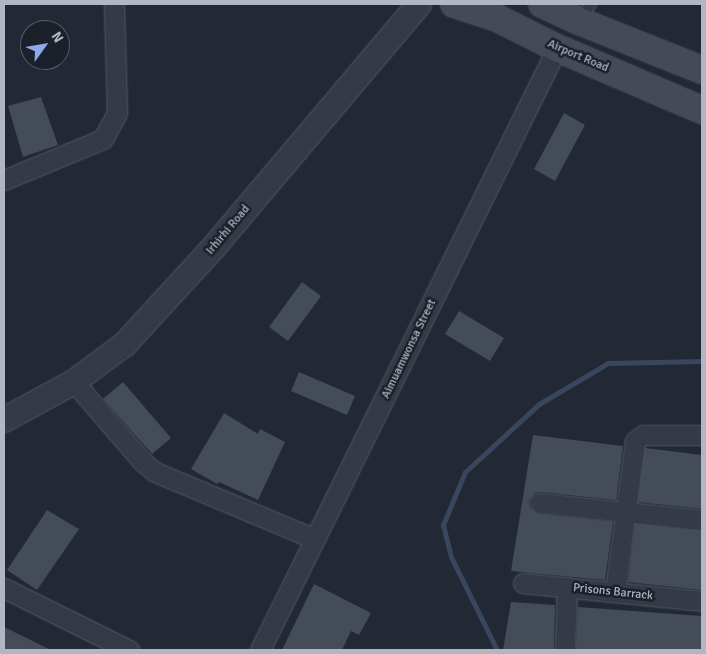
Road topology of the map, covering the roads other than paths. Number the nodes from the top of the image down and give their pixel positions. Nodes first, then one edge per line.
1 (114, 4) edge
2 (419, 4) edge
3 (454, 4) edge
4 (542, 4) edge
5 (585, 12) edge
6 (557, 48) junction
7 (702, 70) edge
8 (702, 110) edge
9 (4, 180) edge
10 (74, 382) junction
11 (4, 420) edge
12 (702, 435) edge
13 (540, 502) dead end
14 (625, 512) junction
15 (702, 520) edge
16 (315, 539) junction
17 (523, 583) dead end
18 (567, 587) junction
19 (4, 588) edge
20 (615, 591) junction
21 (702, 601) edge
22 (129, 650) edge
23 (262, 650) edge
24 (566, 650) edge

1 - 9 street
2 - 10 street, Irhirhi Road
3 - 6 main road, Airport Road
4 - 5 main road
5 - 7 main road
6 - 8 main road, Airport Road
6 - 16 street, Aimuamwonsa Street
10 - 11 street, Irhirhi Road
10 - 16 street
12 - 14 street
13 - 14 street
14 - 15 street
14 - 20 street
16 - 23 street, Aimuamwonsa Street
17 - 18 street, Prisons Barrack
18 - 20 street, Prisons Barrack
18 - 24 street
19 - 22 street
20 - 21 street, Prisons Barrack

